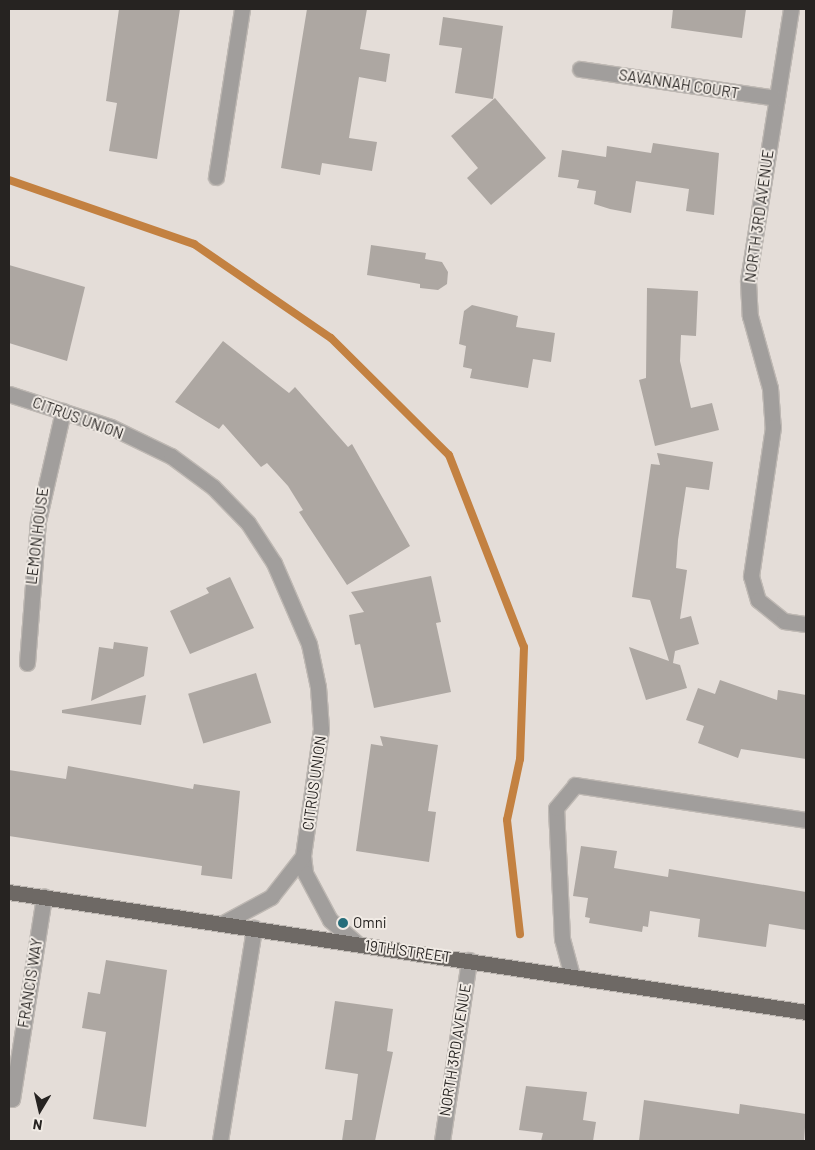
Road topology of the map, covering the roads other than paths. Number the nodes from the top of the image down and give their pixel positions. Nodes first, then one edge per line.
1 (242, 9) edge
2 (791, 9) edge
3 (580, 69) dead end
4 (777, 98) junction
5 (216, 177) dead end
6 (9, 394) edge
7 (63, 412) junction
8 (806, 624) edge
9 (27, 663) dead end
10 (806, 820) edge
11 (303, 856) junction
12 (9, 892) edge
13 (44, 897) junction
14 (223, 923) junction
15 (254, 928) junction
16 (356, 943) junction
17 (469, 960) junction
18 (572, 976) junction
19 (806, 1012) edge
20 (10, 1099) edge
21 (220, 1141) edge
22 (442, 1141) edge

1 - 5 street
2 - 4 street, NORTH 3RD AVENUE
3 - 4 street, SAVANNAH COURT
4 - 8 street, NORTH 3RD AVENUE
6 - 7 street, CITRUS UNION
7 - 9 street, LEMON HOUSE
7 - 11 street, CITRUS UNION
10 - 18 street
11 - 14 street, CITRUS UNION
11 - 16 street, CITRUS UNION
12 - 13 main road, 19TH STREET
13 - 14 main road, 19TH STREET
13 - 20 street, FRANCIS WAY
14 - 15 main road, 19TH STREET
15 - 16 main road, 19TH STREET
15 - 21 street
16 - 17 main road, 19TH STREET
17 - 18 main road, 19TH STREET
17 - 22 street, NORTH 3RD AVENUE
18 - 19 main road, 19TH STREET

